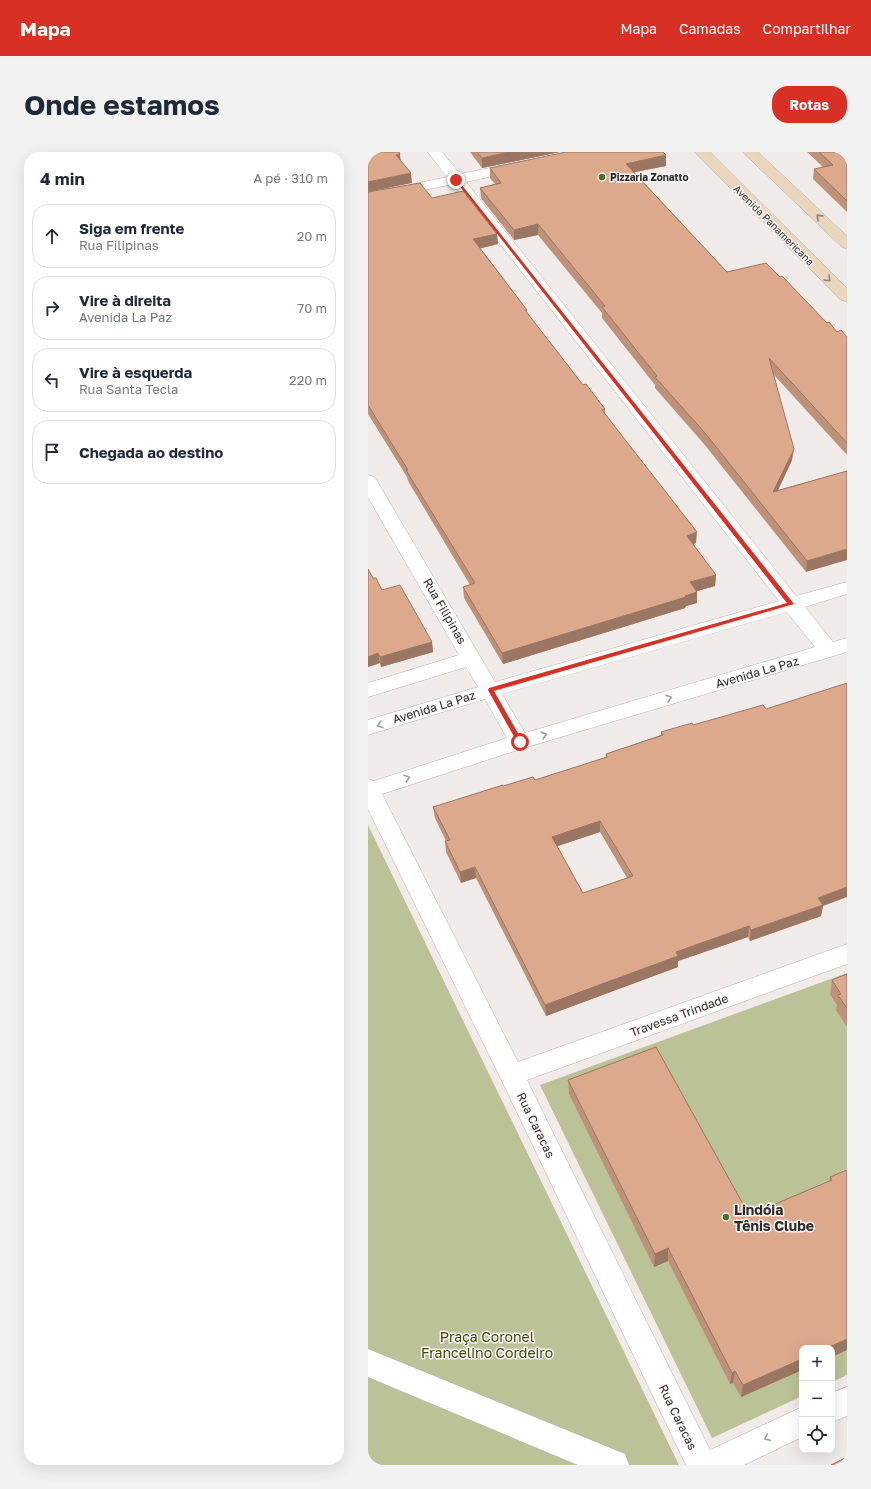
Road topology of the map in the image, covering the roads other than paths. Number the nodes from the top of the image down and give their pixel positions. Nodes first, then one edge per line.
1 (435, 152) edge
2 (702, 152) edge
3 (750, 152) edge
4 (533, 164) edge
5 (456, 180) junction
6 (368, 198) edge
7 (847, 244) edge
8 (847, 297) edge
9 (368, 481) edge
10 (847, 588) edge
11 (791, 604) junction
12 (838, 648) edge
13 (472, 658) junction
14 (368, 690) edge
15 (491, 690) junction
16 (368, 728) edge
17 (520, 742) junction
18 (369, 789) edge
19 (847, 954) edge
20 (512, 1075) junction
21 (368, 1363) edge
22 (847, 1401) edge
23 (835, 1407) edge
24 (799, 1423) edge
25 (614, 1465) edge
26 (702, 1465) edge
27 (711, 1465) edge

1 - 5 street
2 -> 8 street, Avenida Panamericana
7 -> 3 street
4 - 5 street
5 - 6 street
5 - 11 street
9 - 13 street, Rua Filipinas
10 - 11 street, Avenida La Paz
11 - 12 street
11 - 15 street, Avenida La Paz
17 -> 12 street, Avenida La Paz
13 - 14 street
13 - 15 street, Rua Filipinas
15 -> 16 street, Avenida La Paz
15 - 17 street, Rua Filipinas
18 -> 17 street, Avenida La Paz
18 - 20 street, Rua Caracas
19 - 20 street, Travessa Trindade
20 - 26 street, Rua Caracas
21 - 25 street
22 - 23 street
24 -> 27 street

